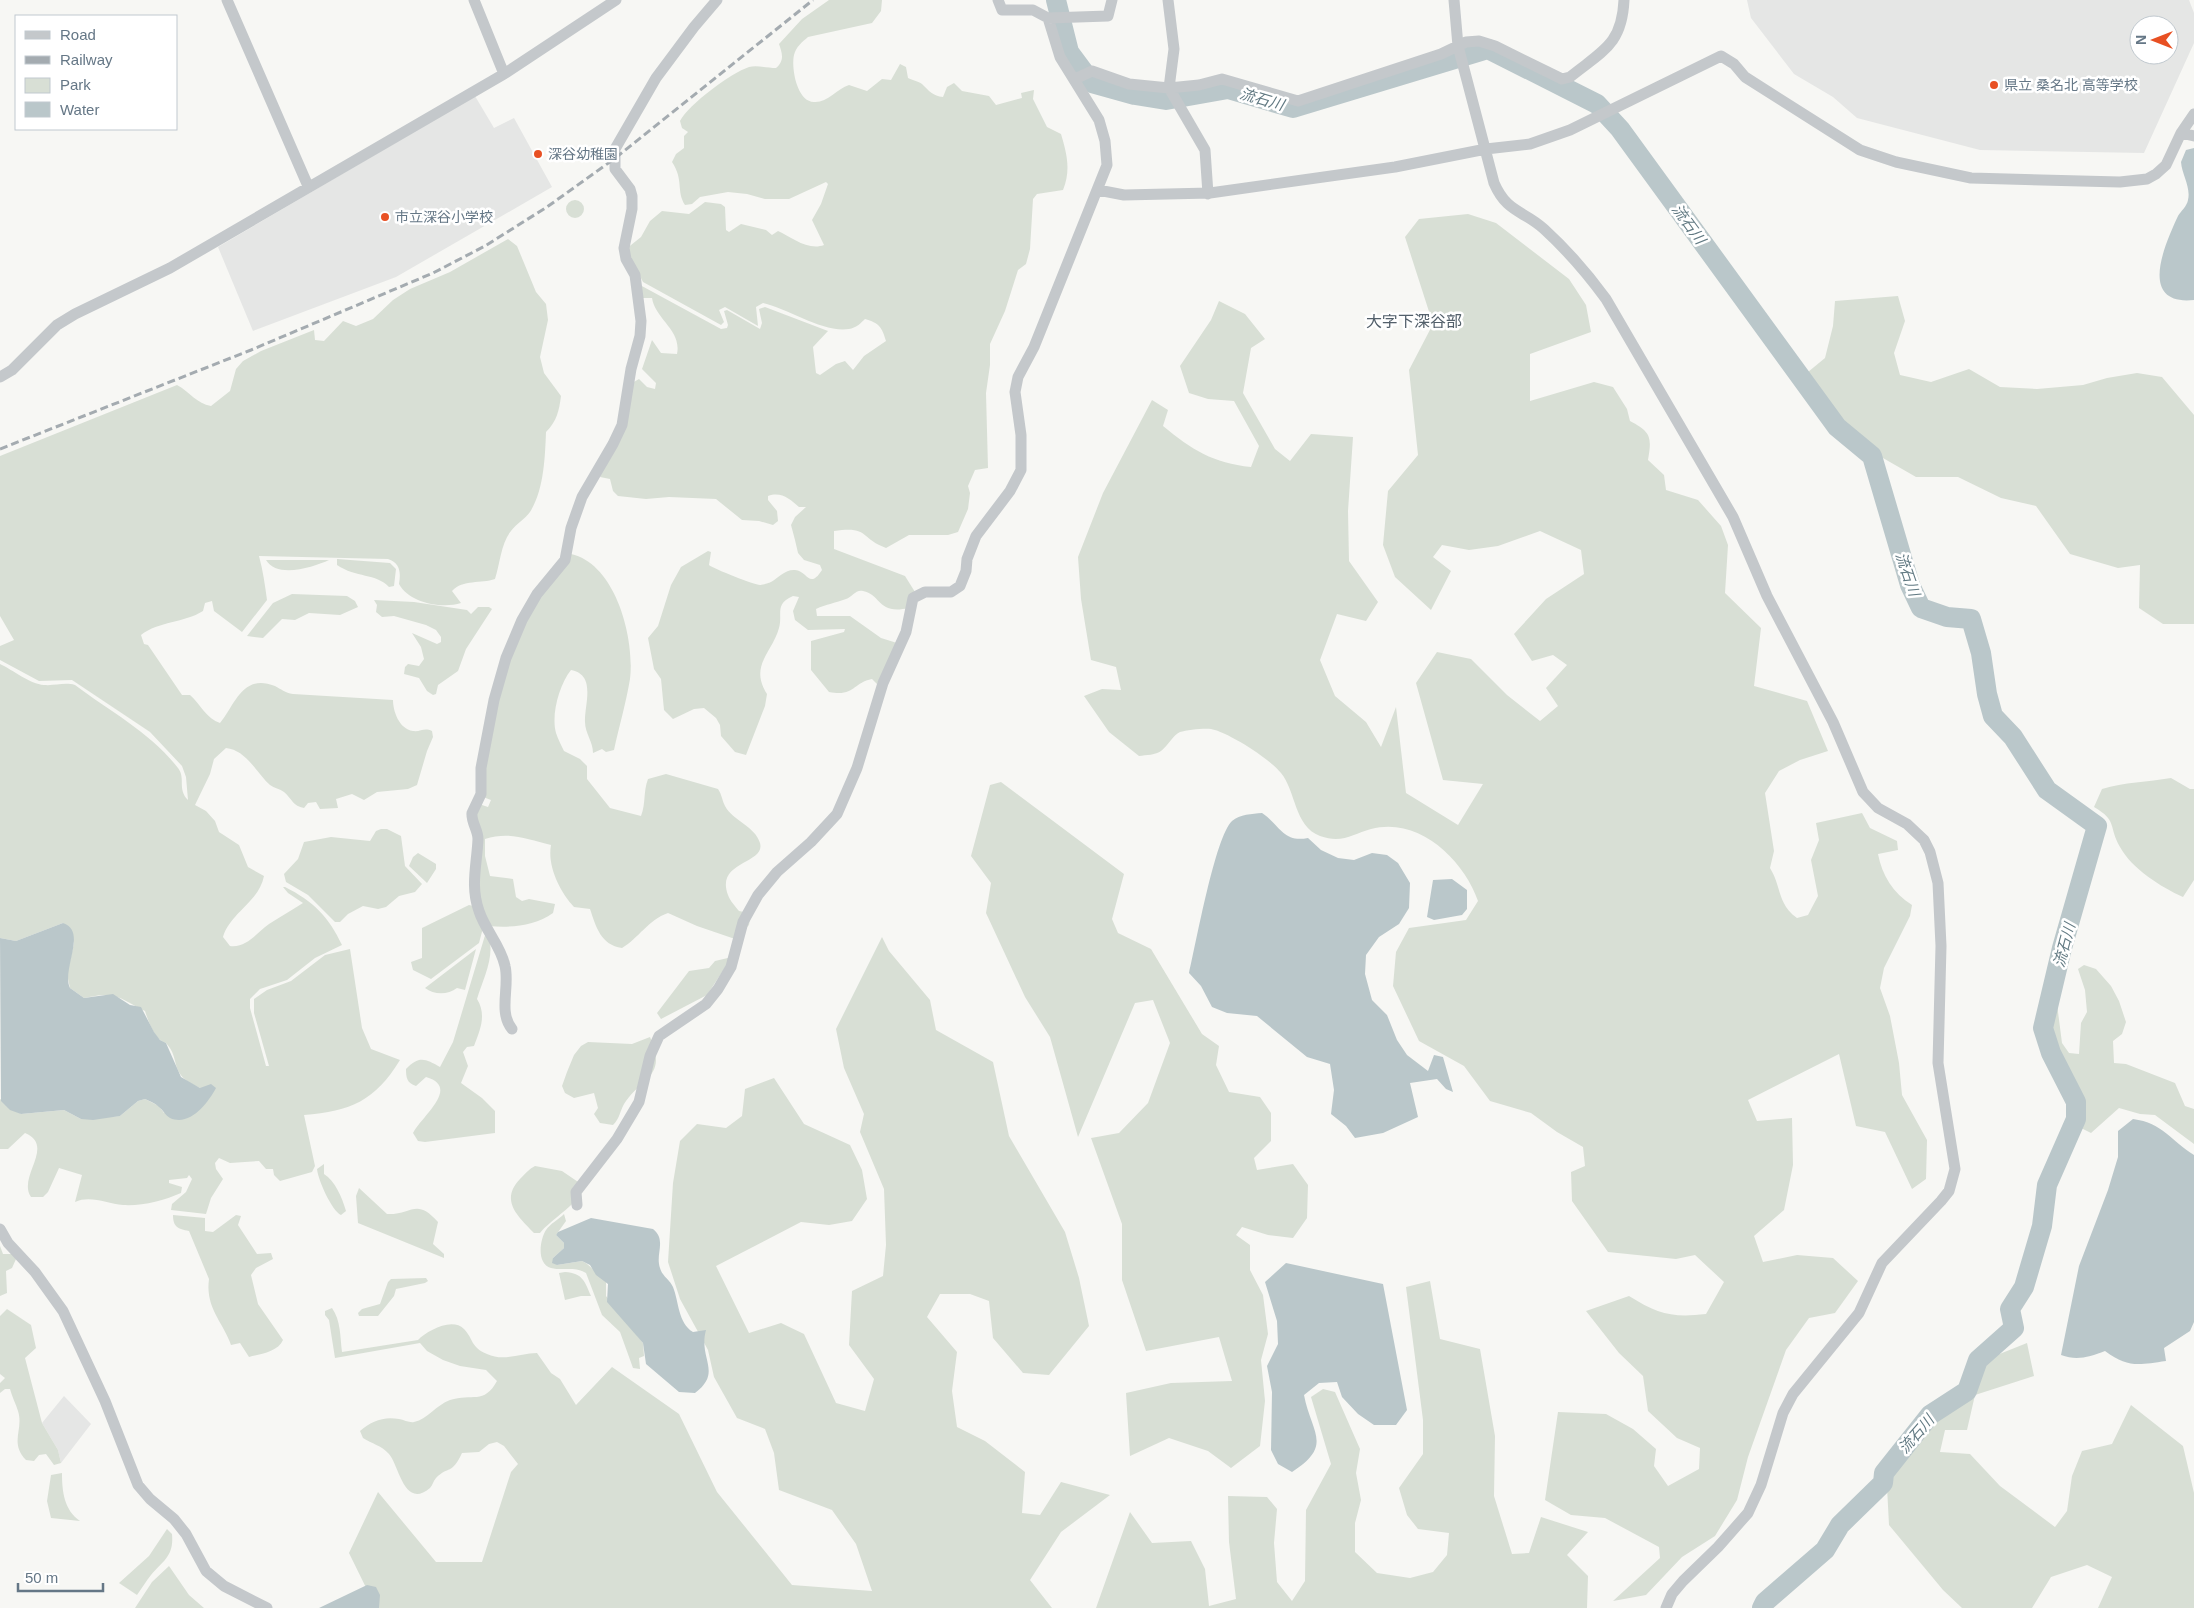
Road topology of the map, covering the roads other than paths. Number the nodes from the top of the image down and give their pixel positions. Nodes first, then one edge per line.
1 (227, 0) edge
2 (474, 0) edge
3 (616, 0) edge
4 (717, 0) edge
5 (998, 0) edge
6 (1112, 0) edge
7 (1168, 0) edge
8 (1454, 0) edge
9 (1624, 0) edge
10 (1048, 18) junction
11 (1458, 46) junction
12 (504, 74) junction
13 (1075, 79) junction
14 (1169, 88) junction
15 (2194, 114) edge
16 (2180, 133) junction
17 (2194, 136) edge
18 (1486, 149) junction
19 (308, 186) junction
20 (1098, 190) junction
21 (1208, 194) junction
22 (0, 377) edge
23 (512, 1029) dead end
24 (577, 1204) dead end
25 (0, 1230) edge
26 (267, 1608) edge
27 (1666, 1608) edge

1 - 19 street
2 - 12 street
3 - 12 street
4 - 23 street
5 - 10 street
6 - 10 street
7 - 14 street
8 - 11 street
9 - 11 street
10 - 13 street
11 - 14 street
11 - 18 street
12 - 19 street
13 - 14 street
13 - 20 street
14 - 21 street
15 - 16 street
16 - 17 street
16 - 18 street
18 - 21 street
18 - 27 street
19 - 22 street
20 - 21 street
20 - 24 street
25 - 26 street

